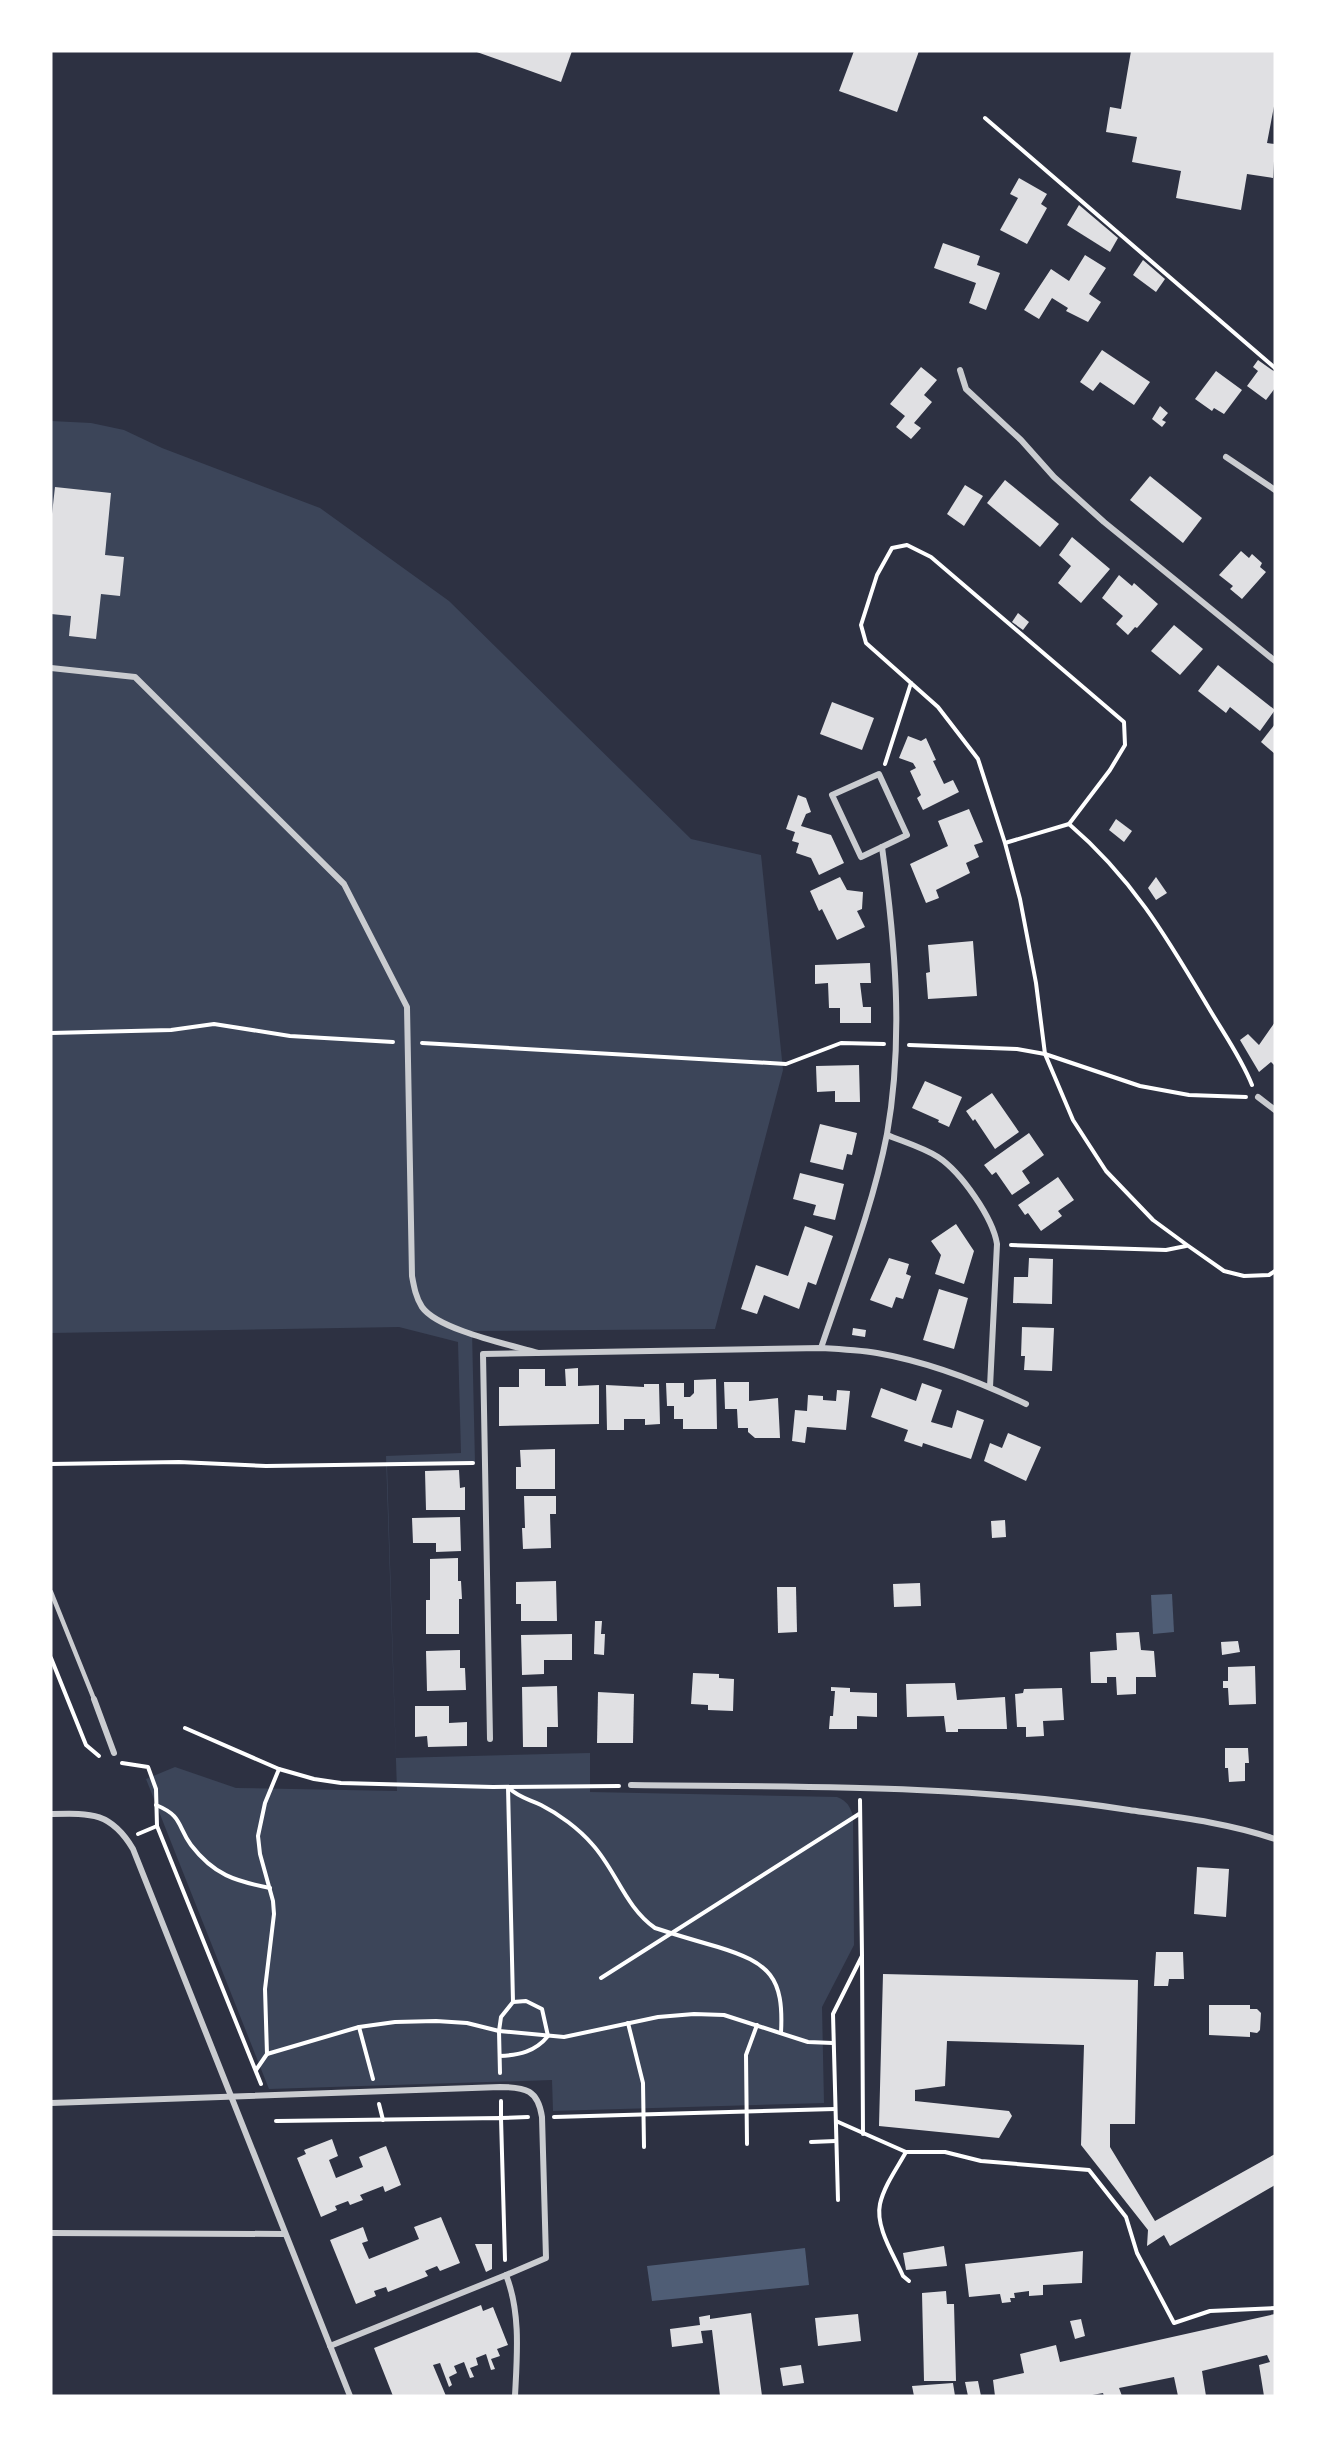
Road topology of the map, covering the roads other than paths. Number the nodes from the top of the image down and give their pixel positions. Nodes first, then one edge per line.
1 (960, 370) dead end
2 (1226, 457) dead end
3 (1275, 490) edge
4 (1275, 661) edge
5 (51, 668) edge
6 (882, 847) junction
7 (1258, 1097) road end
8 (1275, 1110) edge
9 (887, 1135) junction
10 (821, 1348) junction
11 (538, 1353) junction
12 (990, 1387) junction
13 (1026, 1404) dead end
14 (51, 1592) edge
15 (94, 1699) joint
16 (490, 1739) dead end
17 (114, 1753) dead end
18 (631, 1785) road end
19 (51, 1814) edge
20 (1275, 1839) edge
21 (230, 2097) junction
22 (51, 2103) edge
23 (51, 2233) edge
24 (284, 2234) junction
25 (506, 2276) junction
26 (330, 2346) junction
27 (350, 2396) edge
28 (515, 2396) edge

1 - 4 street
2 - 3 street
5 - 11 street
6 - 6 street
6 - 9 street
7 - 8 street
9 - 10 street
9 - 12 street
10 - 11 street
10 - 12 street
11 - 16 street
12 - 13 street
14 - 15 lane
15 - 17 street
18 - 20 street
19 - 21 street
21 - 22 street
21 - 24 street
21 - 25 street
23 - 24 street
24 - 26 street
25 - 26 street
25 - 28 street
26 - 27 street

